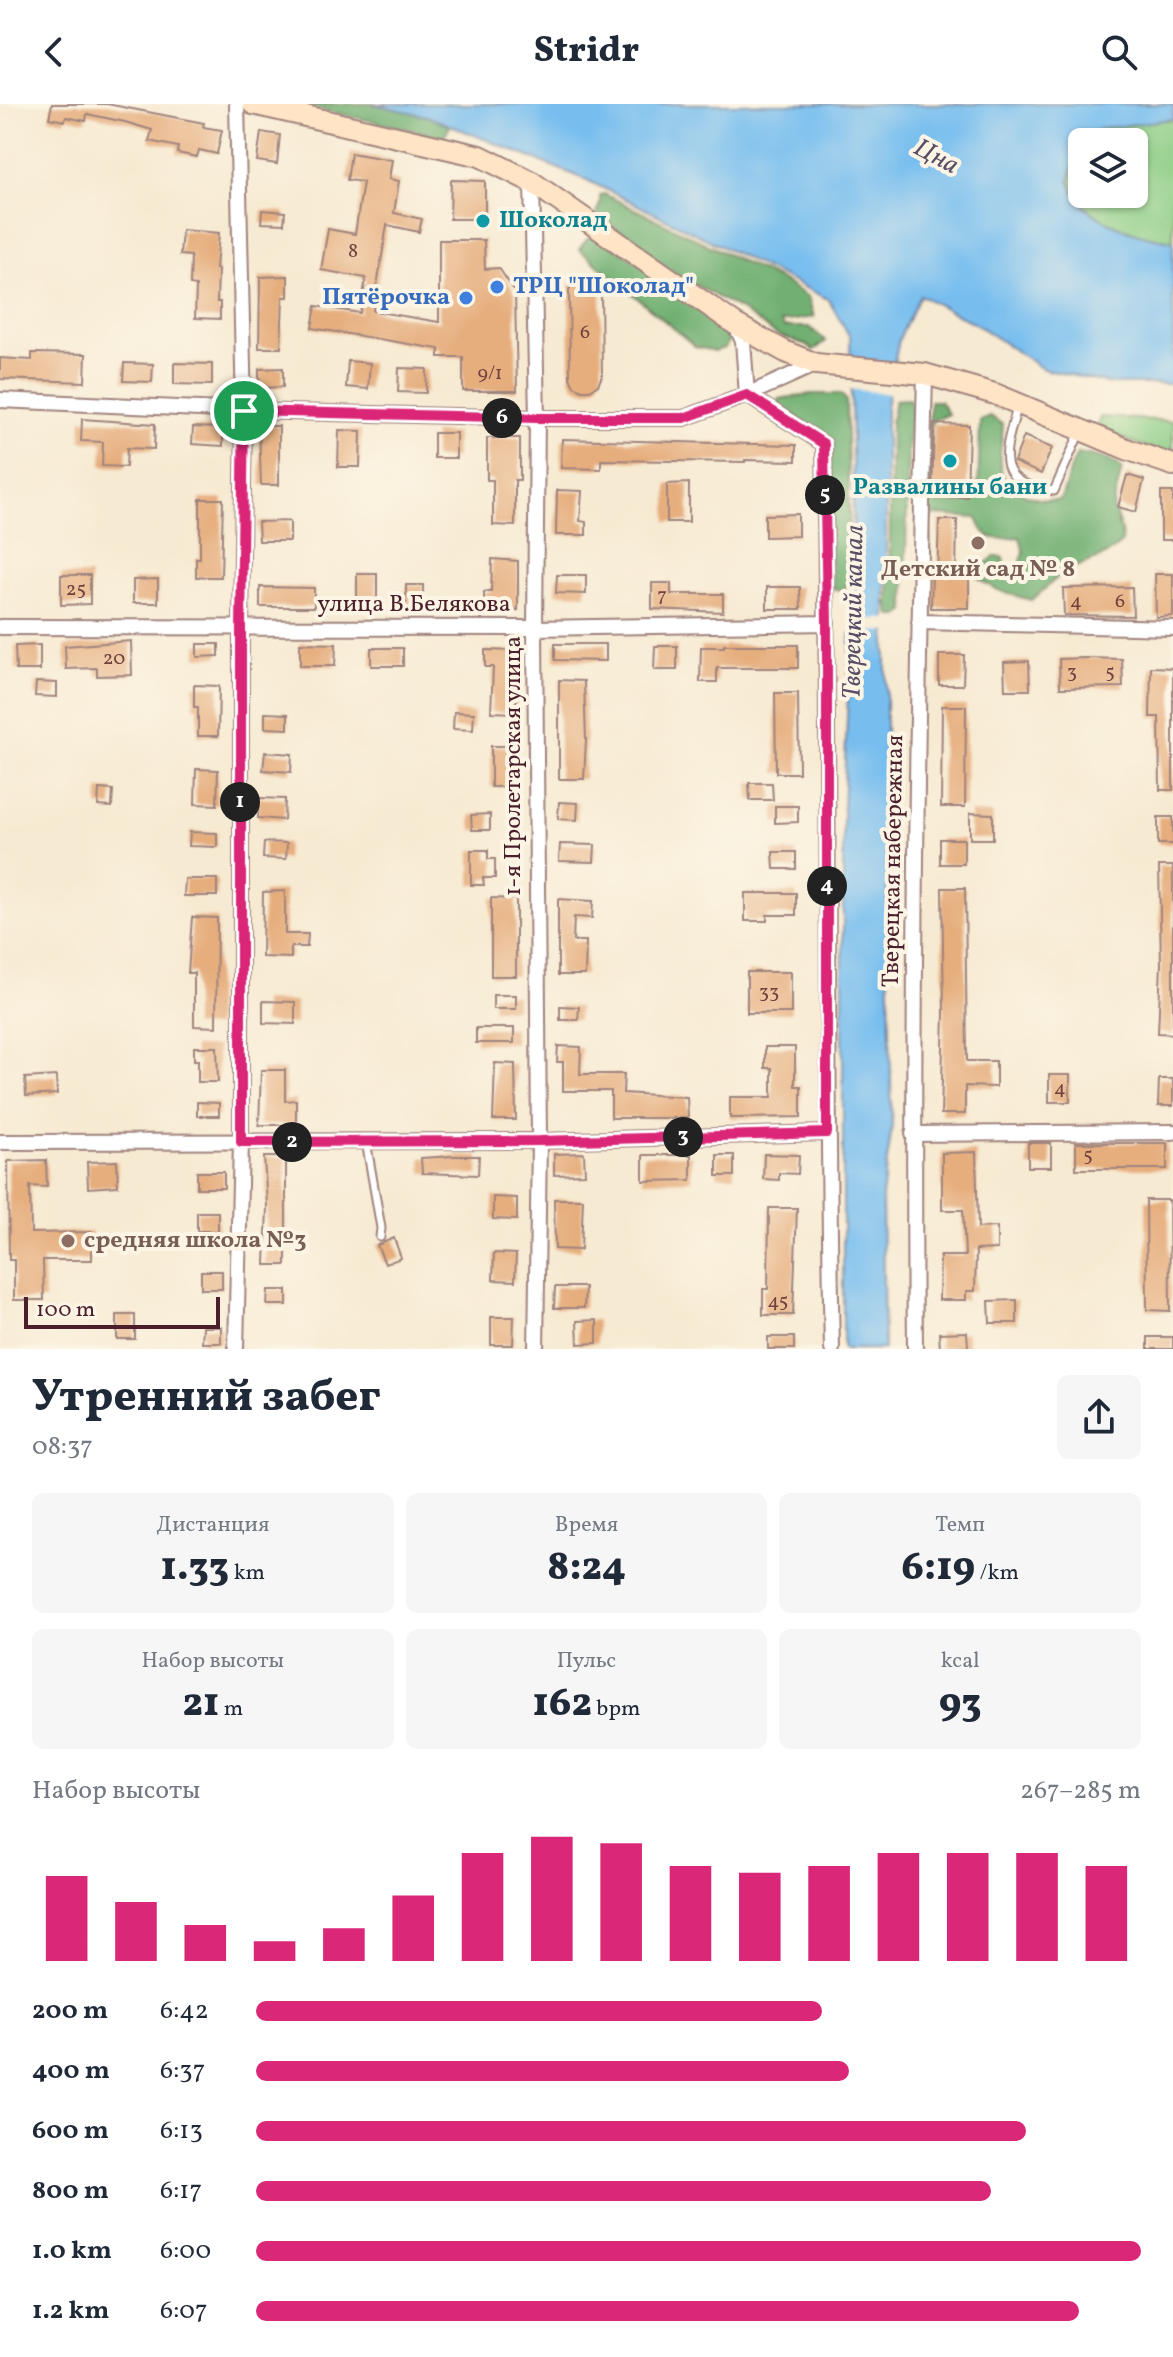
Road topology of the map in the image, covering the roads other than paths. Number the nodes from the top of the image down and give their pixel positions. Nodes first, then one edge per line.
1 (237, 104) edge
2 (253, 104) edge
3 (532, 182) junction
4 (735, 324) junction
5 (816, 364) junction
6 (925, 374) junction
7 (747, 395) junction
8 (0, 400) edge
9 (1018, 403) junction
10 (244, 411) junction
11 (537, 418) junction
12 (1081, 430) junction
13 (1173, 465) edge
14 (919, 622) junction
15 (827, 623) junction
16 (0, 627) edge
17 (241, 627) junction
18 (535, 628) junction
19 (1173, 628) edge
20 (1173, 1132) edge
21 (827, 1133) junction
22 (913, 1134) junction
23 (366, 1141) junction
24 (539, 1141) junction
25 (0, 1142) edge
26 (241, 1142) junction
27 (380, 1237) dead end
28 (236, 1349) edge
29 (536, 1349) edge
30 (832, 1349) edge
31 (915, 1349) edge

1 - 10 street
2 - 3 main road
3 - 4 main road
3 - 11 street, 1-я Пролетарская улица
4 - 5 main road
4 - 7 street
5 - 6 main road
5 - 7 street
6 - 9 main road
6 - 14 street, Тверецкая набережная
7 - 11 street
7 - 15 street
8 - 10 street
9 - 12 main road
9 - 12 lane
10 - 11 street
10 - 17 street
11 - 18 street, 1-я Пролетарская улица
12 - 13 main road
14 - 19 street
14 - 22 street, Тверецкая набережная
15 - 18 street, улица В.Белякова
15 - 21 street
16 - 17 street, улица В.Белякова
17 - 18 street, улица В.Белякова
17 - 26 street
18 - 24 street, 1-я Пролетарская улица
20 - 22 street
21 - 24 street
21 - 30 street
22 - 31 street, Тверецкая набережная
23 - 24 street
23 - 26 street
23 - 27 lane
24 - 29 street, 1-я Пролетарская улица
25 - 26 street
26 - 28 street

